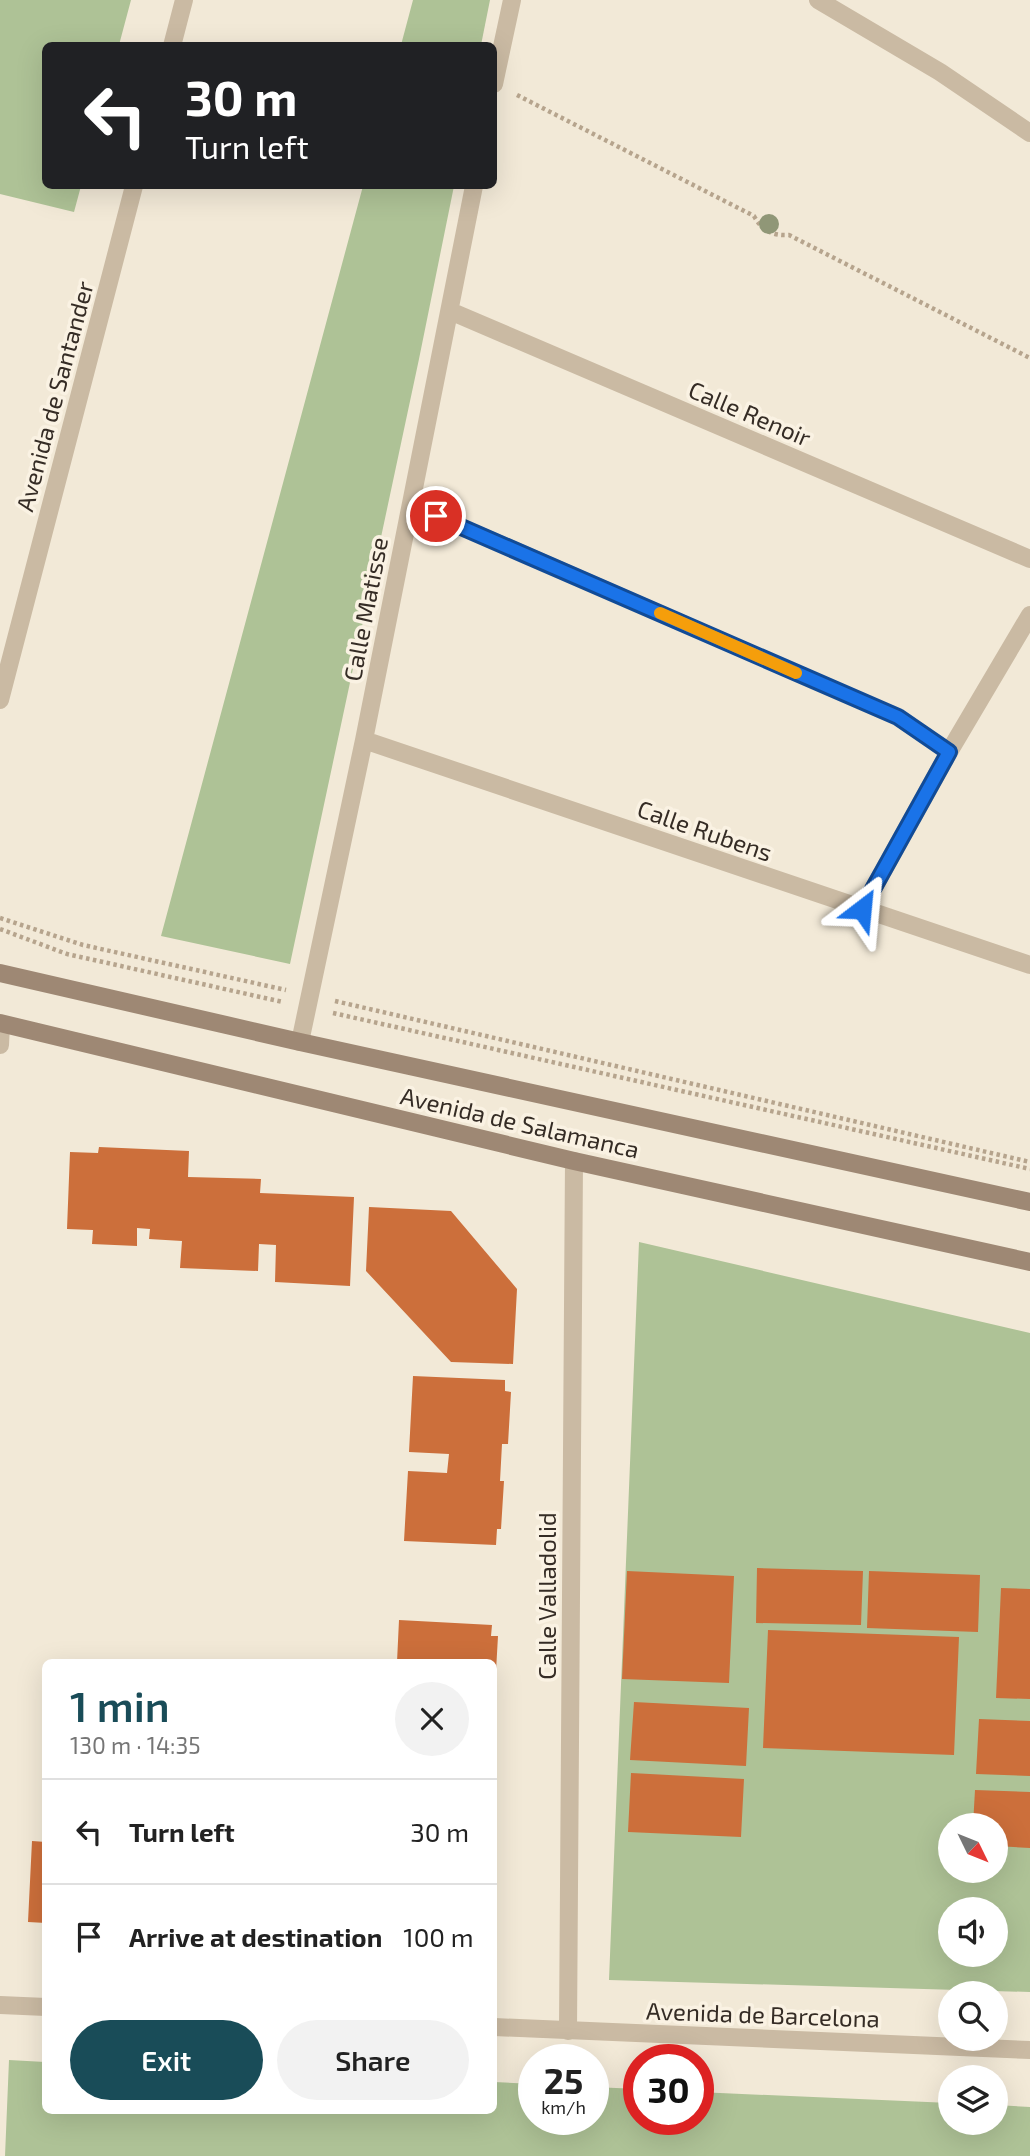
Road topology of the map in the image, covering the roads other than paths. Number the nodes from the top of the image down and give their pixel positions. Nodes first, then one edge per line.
1 (184, 0) edge
2 (512, 0) edge
3 (818, 0) edge
4 (173, 42) edge
5 (497, 70) edge
6 (1030, 133) edge
7 (133, 189) edge
8 (473, 189) edge
9 (450, 311) junction
10 (411, 509) junction
11 (1030, 559) edge
12 (1030, 615) edge
13 (0, 700) edge
14 (364, 740) junction
15 (949, 752) junction
16 (862, 909) junction
17 (1030, 965) edge
18 (0, 973) edge
19 (0, 1023) edge
20 (300, 1042) junction
21 (0, 1045) edge
22 (574, 1161) junction
23 (1030, 1202) edge
24 (1030, 1262) edge
25 (0, 2005) edge
26 (42, 2007) edge
27 (497, 2027) edge
28 (568, 2031) junction
29 (1030, 2050) edge

1 - 4 street
2 - 5 street
3 - 6 street
7 - 13 street, Avenida de Santander
8 - 9 street, Calle Matisse
9 - 10 street, Calle Matisse
9 - 11 street, Calle Renoir
10 - 14 street, Calle Matisse
10 - 15 lane
12 - 15 street
14 - 16 street, Calle Rubens
14 - 20 street, Calle Matisse
15 - 16 street
16 - 17 street, Calle Rubens
18 - 20 street, Avenida de Salamanca
19 - 21 street
19 - 22 street, Avenida de Salamanca
20 - 23 street, Avenida de Salamanca
22 - 24 street, Avenida de Salamanca
22 - 28 street, Calle Valladolid
25 - 26 street
27 - 28 street, Avenida de Barcelona
28 - 29 street, Avenida de Barcelona

